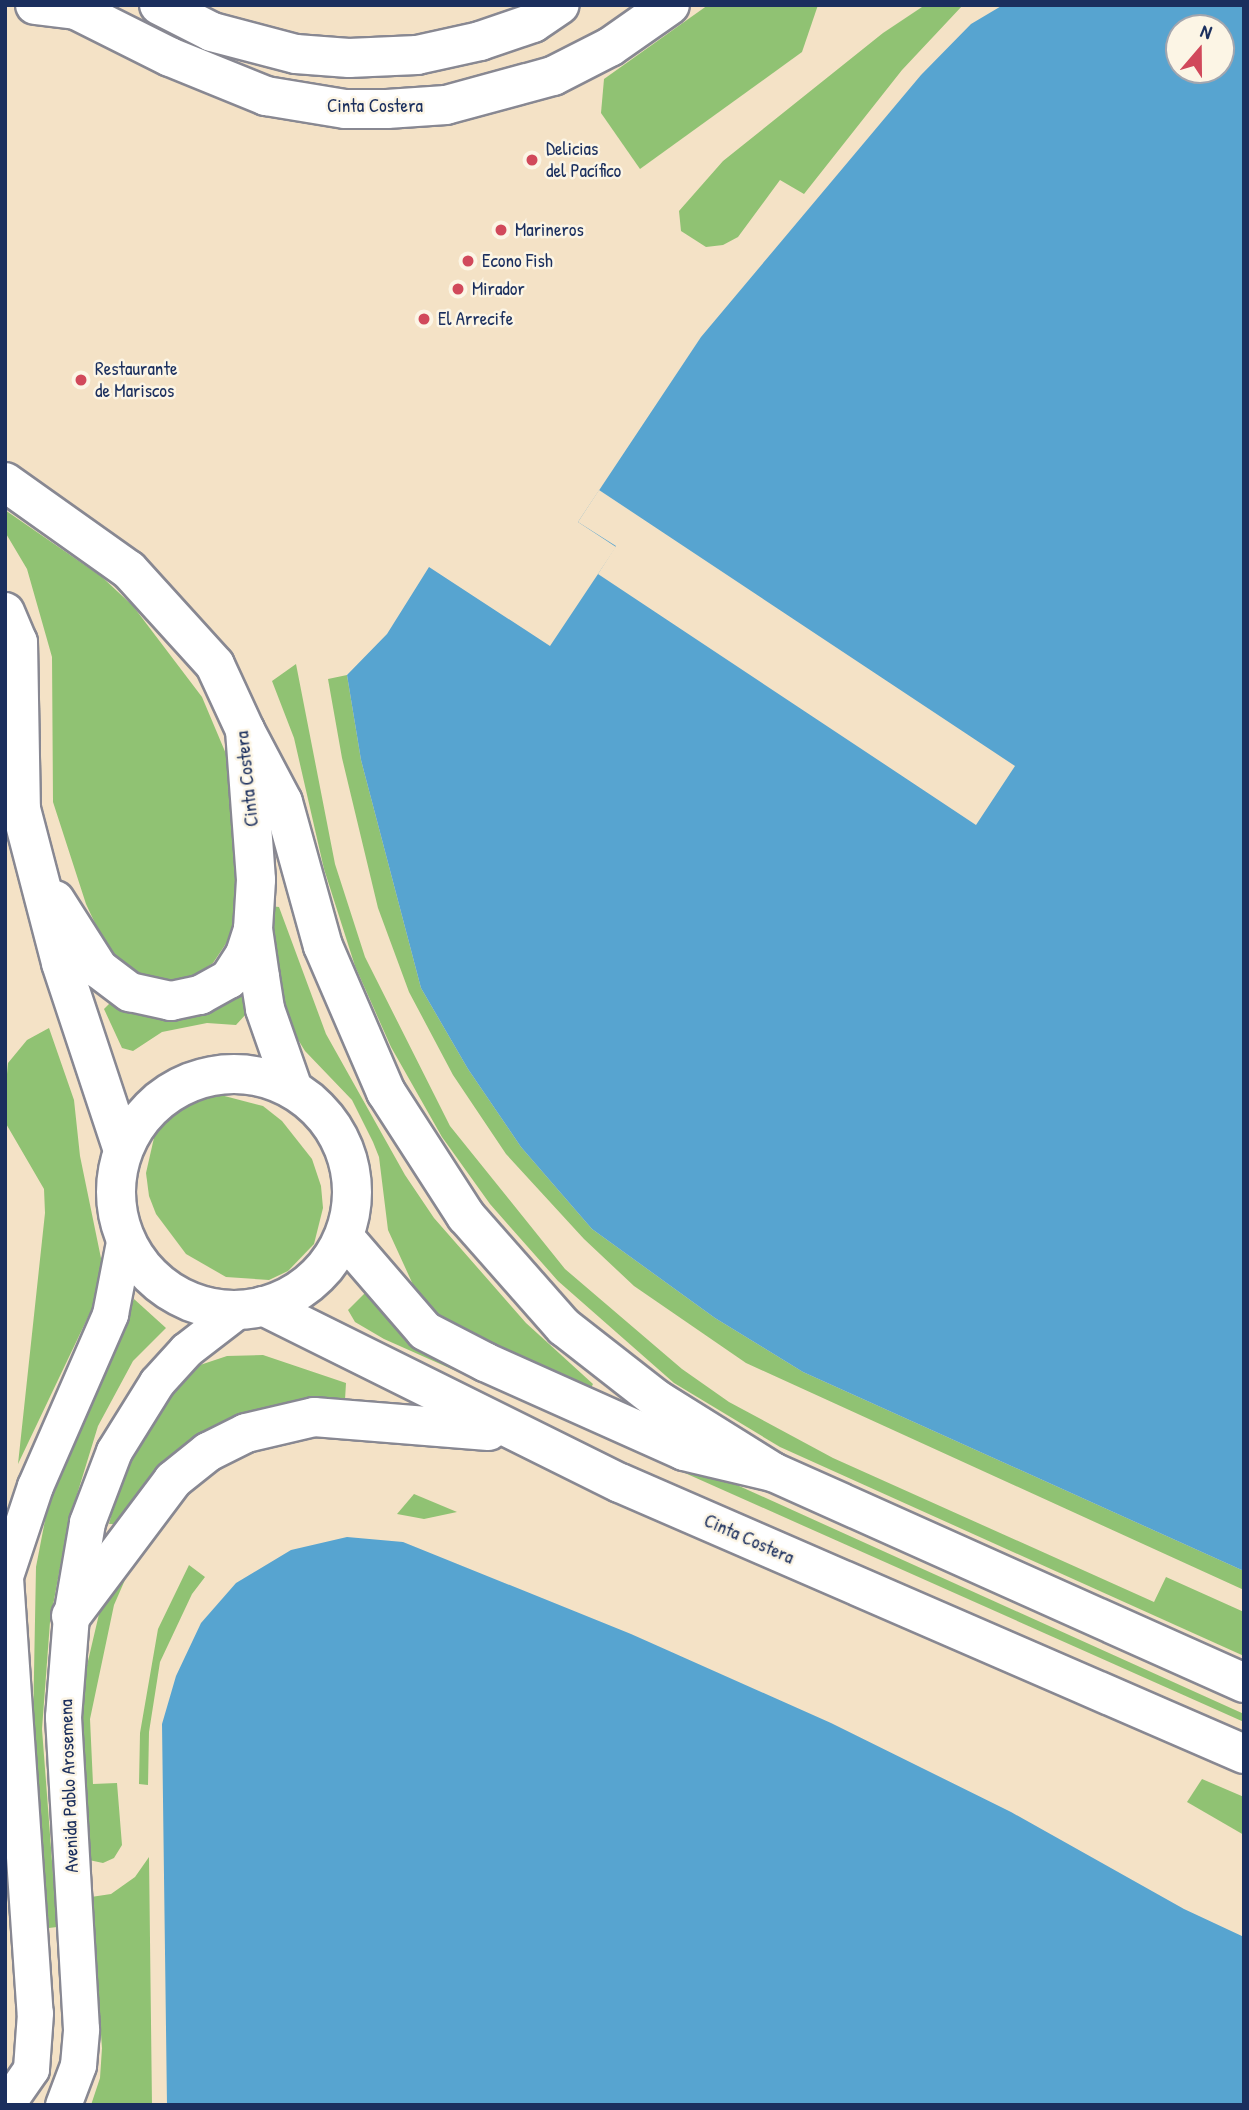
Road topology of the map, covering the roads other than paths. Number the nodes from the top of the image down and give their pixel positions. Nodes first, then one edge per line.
1 (24, 5) edge
2 (35, 5) edge
3 (159, 5) edge
4 (560, 5) edge
5 (670, 5) edge
6 (5, 8) edge
7 (5, 482) edge
8 (5, 612) edge
9 (245, 730) junction
10 (35, 869) junction
11 (253, 929) junction
12 (293, 1089) junction
13 (123, 1150) junction
14 (125, 1237) junction
15 (344, 1237) junction
16 (251, 1308) junction
17 (518, 1436) junction
18 (773, 1472) junction
19 (5, 1577) edge
20 (71, 1616) junction
21 (1244, 1683) edge
22 (1244, 1754) edge
23 (6, 2105) edge
24 (64, 2105) edge

1 - 6 main road
2 - 5 main road, Cinta Costera
3 - 4 main road
7 - 9 main road, Cinta Costera
8 - 10 main road
9 - 11 main road, Cinta Costera
9 - 18 main road
10 - 11 main road
10 - 13 main road
11 - 12 main road, Cinta Costera
12 - 13 main road
12 - 15 main road
13 - 14 main road
14 - 16 main road
14 - 19 street
15 - 16 main road
15 - 18 main road
16 - 17 main road, Cinta Costera
16 - 20 street, Avenida Pablo Arosemena
17 - 20 main road
17 - 22 main road, Cinta Costera
18 - 21 main road
19 - 23 street
20 - 24 street, Avenida Pablo Arosemena

